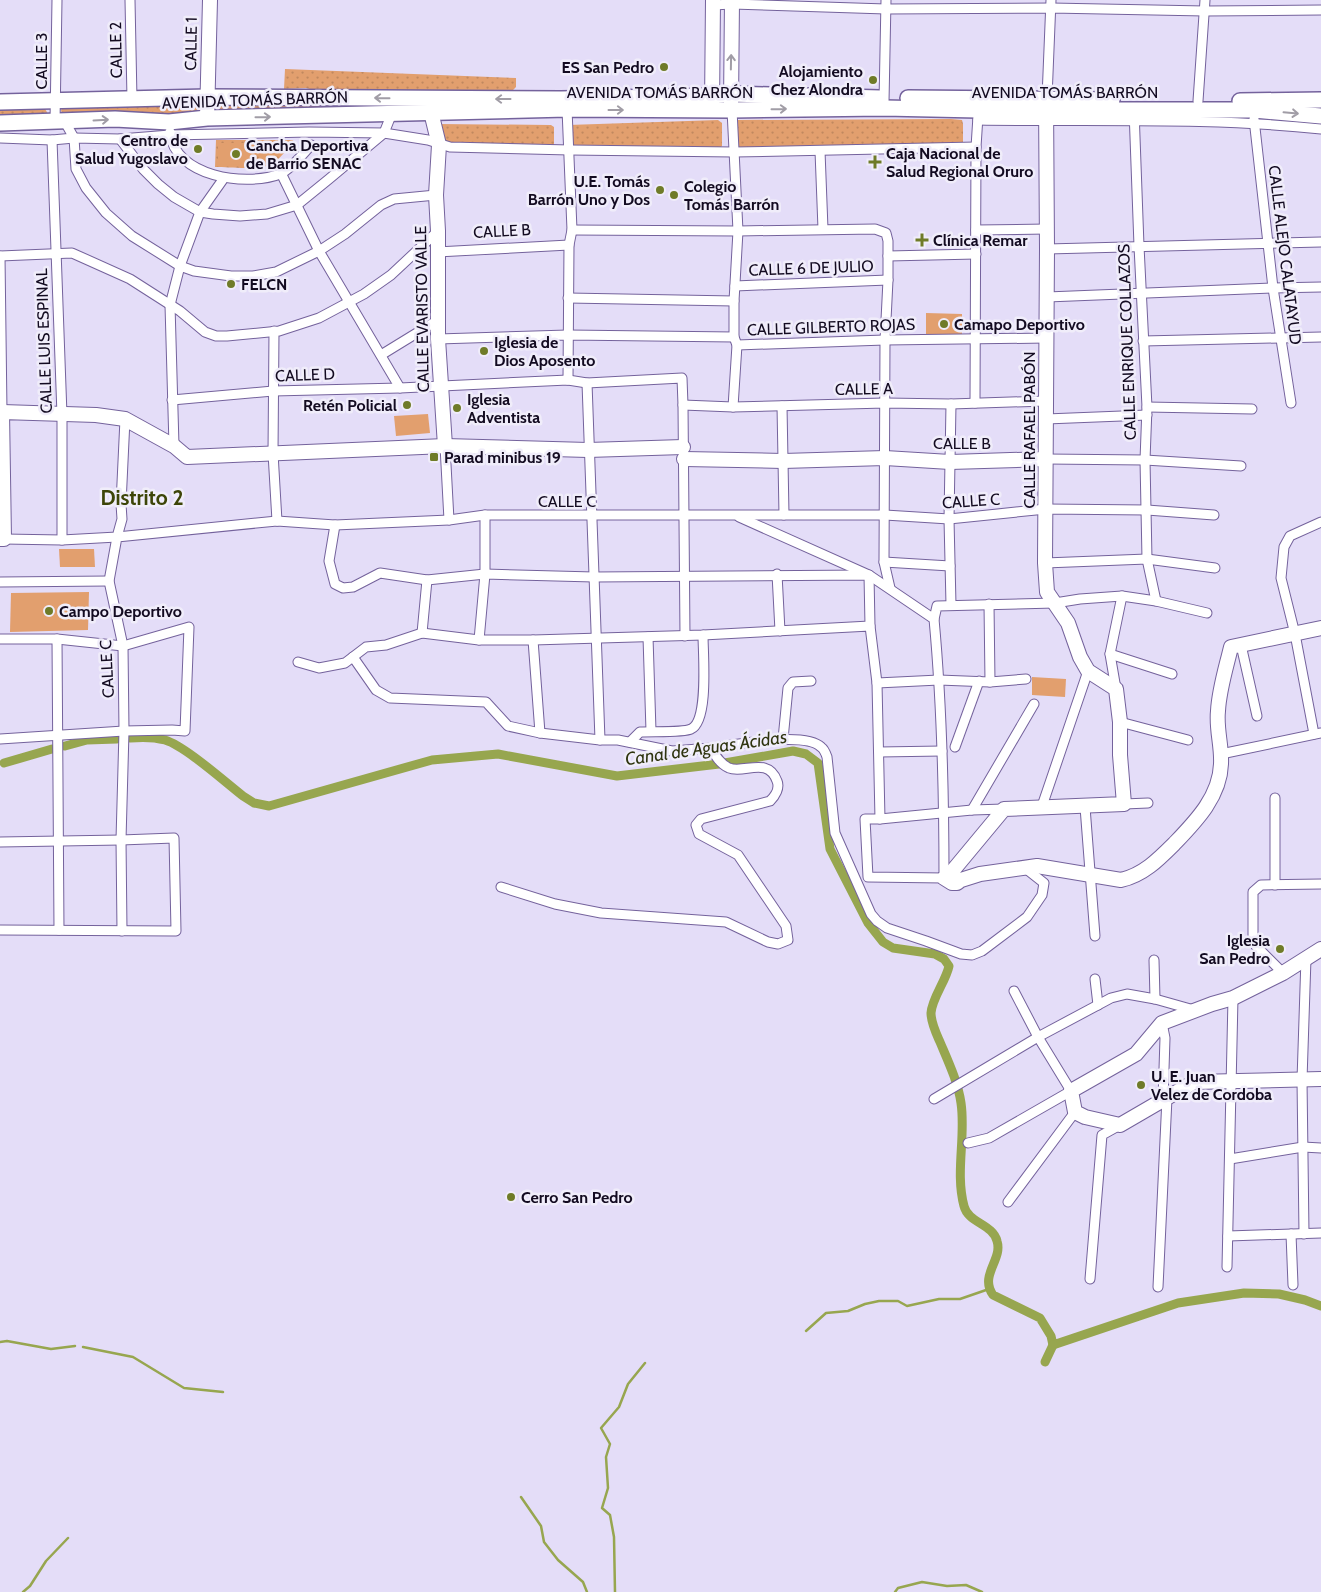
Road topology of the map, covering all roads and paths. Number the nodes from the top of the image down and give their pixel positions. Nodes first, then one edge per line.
1 (56, 0) edge
2 (130, 0) edge
3 (210, 0) edge
4 (1205, 0) edge
5 (713, 2) edge
6 (732, 2) edge
7 (1051, 4) edge
8 (886, 5) edge
9 (1321, 10) edge
10 (1205, 11) junction
11 (731, 94) junction
12 (208, 97) junction
13 (132, 99) junction
14 (1321, 100) edge
15 (0, 102) edge
16 (56, 102) junction
17 (1198, 102) junction
18 (712, 103) junction
19 (884, 103) junction
20 (431, 106) junction
21 (567, 110) junction
22 (732, 110) junction
23 (1046, 110) junction
24 (392, 113) junction
25 (978, 115) junction
26 (1135, 115) junction
27 (1321, 116) edge
28 (1254, 117) junction
29 (206, 118) junction
30 (60, 122) junction
31 (0, 123) edge
32 (170, 128) junction
33 (1321, 129) edge
34 (384, 133) junction
35 (0, 138) edge
36 (74, 138) junction
37 (120, 139) junction
38 (52, 140) junction
39 (311, 145) dead end
40 (439, 145) junction
41 (976, 147) junction
42 (570, 150) junction
43 (820, 151) junction
44 (734, 152) junction
45 (281, 174) junction
46 (224, 178) junction
47 (436, 195) junction
48 (297, 205) junction
49 (200, 212) junction
50 (823, 229) junction
51 (1047, 229) junction
52 (572, 230) junction
53 (976, 230) junction
54 (438, 231) junction
55 (738, 231) junction
56 (1321, 242) edge
57 (1268, 243) junction
58 (568, 245) junction
59 (1139, 246) junction
60 (1047, 249) junction
61 (319, 251) junction
62 (56, 252) junction
63 (437, 252) junction
64 (976, 254) junction
65 (0, 256) edge
66 (888, 256) junction
67 (180, 266) junction
68 (888, 280) junction
69 (735, 286) junction
70 (1321, 287) edge
71 (1273, 288) junction
72 (1142, 294) junction
73 (1046, 297) junction
74 (568, 298) junction
75 (734, 301) junction
76 (349, 302) junction
77 (170, 305) junction
78 (438, 320) junction
79 (274, 331) junction
80 (568, 335) junction
81 (1321, 337) edge
82 (975, 338) junction
83 (1046, 338) junction
84 (1280, 338) junction
85 (438, 339) junction
86 (885, 340) junction
87 (735, 341) junction
88 (1143, 341) junction
89 (381, 355) junction
90 (568, 380) junction
91 (587, 383) junction
92 (440, 385) junction
93 (400, 388) junction
94 (273, 391) junction
95 (172, 400) junction
96 (1045, 401) junction
97 (885, 403) junction
98 (975, 403) junction
99 (1291, 403) dead end
100 (951, 404) junction
101 (683, 406) junction
102 (782, 406) junction
103 (733, 407) junction
104 (1252, 408) dead end
105 (1147, 411) junction
106 (1, 413) edge
107 (62, 415) junction
108 (125, 419) junction
109 (1046, 419) junction
110 (174, 446) junction
111 (444, 446) junction
112 (588, 450) junction
113 (273, 453) junction
114 (683, 453) junction
115 (885, 458) junction
116 (1046, 459) junction
117 (1145, 460) junction
118 (783, 461) junction
119 (950, 462) junction
120 (1240, 466) dead end
121 (1046, 509) junction
122 (1147, 510) junction
123 (484, 515) junction
124 (784, 515) junction
125 (1214, 515) dead end
126 (591, 516) junction
127 (684, 516) junction
128 (736, 516) junction
129 (885, 516) junction
130 (949, 519) junction
131 (449, 520) junction
132 (277, 521) junction
133 (1321, 522) edge
134 (335, 525) junction
135 (117, 537) junction
136 (2, 539) edge
137 (62, 540) junction
138 (1147, 559) junction
139 (884, 562) junction
140 (1045, 563) junction
141 (950, 566) junction
142 (1215, 568) dead end
143 (485, 574) junction
144 (777, 574) junction
145 (869, 575) junction
146 (685, 576) junction
147 (594, 577) junction
148 (427, 580) junction
149 (109, 581) junction
150 (0, 582) edge
151 (890, 588) junction
152 (1122, 596) junction
153 (1055, 602) junction
154 (1156, 602) junction
155 (989, 604) junction
156 (951, 605) junction
157 (1207, 613) dead end
158 (934, 618) junction
159 (870, 626) junction
160 (1321, 628) edge
161 (780, 631) junction
162 (422, 633) junction
163 (1295, 634) junction
164 (703, 635) junction
165 (685, 636) junction
166 (648, 637) junction
167 (595, 638) junction
168 (0, 639) edge
169 (57, 639) junction
170 (479, 640) junction
171 (533, 640) junction
172 (1241, 645) junction
173 (123, 646) junction
174 (1110, 654) junction
175 (353, 657) junction
176 (298, 662) dead end
177 (1088, 671) junction
178 (1172, 674) dead end
179 (1026, 679) dead end
180 (939, 680) junction
181 (810, 681) dead end
182 (979, 681) junction
183 (990, 682) junction
184 (877, 683) junction
185 (1116, 689) junction
186 (1034, 704) dead end
187 (1257, 716) dead end
188 (1120, 722) junction
189 (124, 731) junction
190 (650, 731) junction
191 (540, 733) junction
192 (1317, 734) edge
193 (58, 736) junction
194 (0, 739) edge
195 (783, 739) junction
196 (600, 740) junction
197 (1188, 740) dead end
198 (630, 742) junction
199 (955, 747) dead end
200 (711, 748) junction
201 (942, 750) junction
202 (879, 752) junction
203 (1221, 754) junction
204 (1275, 798) dead end
205 (1148, 803) dead end
206 (1124, 804) junction
207 (1085, 806) junction
208 (1041, 809) junction
209 (972, 810) junction
210 (1004, 810) junction
211 (944, 813) junction
212 (880, 819) junction
213 (121, 840) junction
214 (0, 842) edge
215 (59, 842) junction
216 (1025, 868) junction
217 (1090, 875) junction
218 (944, 878) junction
219 (1321, 884) edge
220 (1275, 885) junction
221 (500, 886) dead end
222 (0, 930) edge
223 (59, 930) junction
224 (122, 931) junction
225 (1095, 936) dead end
226 (1321, 949) edge
227 (1306, 958) junction
228 (1154, 960) dead end
229 (1283, 973) junction
230 (1095, 978) dead end
231 (1014, 991) dead end
232 (1233, 998) junction
233 (1155, 999) junction
234 (1098, 1005) junction
235 (1194, 1010) junction
236 (1162, 1023) junction
237 (1038, 1037) junction
238 (1321, 1079) edge
239 (1302, 1080) junction
240 (1231, 1081) junction
241 (1071, 1091) junction
242 (934, 1099) dead end
243 (1165, 1099) junction
244 (1075, 1112) junction
245 (1120, 1125) junction
246 (968, 1143) dead end
247 (1303, 1147) junction
248 (1321, 1148) edge
249 (1230, 1159) junction
250 (1008, 1202) dead end
251 (1321, 1233) edge
252 (1291, 1234) junction
253 (1304, 1234) junction
254 (1228, 1236) junction
255 (1227, 1267) dead end
256 (1090, 1279) dead end
257 (1293, 1285) dead end
258 (1158, 1287) dead end

1 - 16 street, CALLE 3
2 - 13 street, CALLE 2
3 - 12 street, CALLE 1
4 - 10 street
5 - 6 street
5 - 18 street
6 - 8 street
11 -> 6 street
7 - 8 street
7 - 10 street
7 - 23 street, CALLE RAFAEL PABÓN
8 - 19 street
9 - 10 street
10 - 17 street
11 - 18 main road, AVENIDA TOMÁS BARRÓN
11 - 19 main road, AVENIDA TOMÁS BARRÓN
11 - 22 street
12 - 13 main road, AVENIDA TOMÁS BARRÓN
20 -> 12 main road, AVENIDA TOMÁS BARRÓN
12 - 29 street, CALLE 1
13 - 16 main road, AVENIDA TOMÁS BARRÓN
14 - 17 main road, AVENIDA TOMÁS BARRÓN
15 - 16 main road, AVENIDA TOMÁS BARRÓN
16 - 30 street, CALLE 3
17 - 23 main road, AVENIDA TOMÁS BARRÓN
18 -> 20 main road, AVENIDA TOMÁS BARRÓN
21 -> 18 main road, AVENIDA TOMÁS BARRÓN
18 - 22 main road, AVENIDA TOMÁS BARRÓN
22 -> 19 main road, AVENIDA TOMÁS BARRÓN
19 - 23 main road, AVENIDA TOMÁS BARRÓN
19 - 25 main road, AVENIDA TOMÁS BARRÓN
20 - 21 main road, AVENIDA TOMÁS BARRÓN
20 - 24 main road, AVENIDA TOMÁS BARRÓN
20 - 40 street, CALLE EVARISTO VALLE
21 - 42 street
22 - 44 street
23 - 25 main road, AVENIDA TOMÁS BARRÓN
23 - 26 main road, AVENIDA TOMÁS BARRÓN
23 - 51 street, CALLE RAFAEL PABÓN
29 -> 24 main road, AVENIDA TOMÁS BARRÓN
24 - 34 street
25 - 41 street
26 - 28 main road, AVENIDA TOMÁS BARRÓN
26 - 59 street, CALLE ENRIQUE COLLAZOS
28 -> 27 main road, AVENIDA TOMÁS BARRÓN
28 - 33 street
28 - 57 street, CALLE ALEJO CALATAYUD
29 - 32 main road, AVENIDA TOMÁS BARRÓN
30 - 31 main road, AVENIDA TOMÁS BARRÓN
30 -> 32 main road, AVENIDA TOMÁS BARRÓN
30 - 36 street
32 - 34 street
32 - 37 street
32 - 46 street
34 - 40 street
34 - 48 street
35 - 38 street
36 - 37 street
36 - 38 street
36 - 67 street
37 - 49 street
38 - 62 street, CALLE LUIS ESPINAL
39 - 45 street
40 - 42 street
40 - 47 street, CALLE EVARISTO VALLE
41 - 43 street
41 - 53 street
42 - 44 street
42 - 52 street
43 - 44 street
43 - 50 street
44 - 55 street
45 - 46 street
45 - 48 street
46 - 49 street
47 - 54 street, CALLE EVARISTO VALLE
47 - 61 street
48 - 49 street
48 - 61 street
49 - 67 street
50 - 55 street
50 - 66 street
51 - 53 street
51 - 60 street, CALLE RAFAEL PABÓN
52 - 55 street
52 - 58 street
53 - 64 street
54 - 63 street, CALLE EVARISTO VALLE
54 - 76 street
55 - 69 street
56 - 57 street
57 - 59 street
57 - 71 street, CALLE ALEJO CALATAYUD
58 - 63 street, CALLE B
58 - 74 street
59 - 60 street
59 - 72 street, CALLE ENRIQUE COLLAZOS
60 - 73 street, CALLE RAFAEL PABÓN
61 - 67 street
61 - 76 street
62 - 65 street
62 - 77 street
62 - 107 street, CALLE LUIS ESPINAL
63 - 78 street, CALLE EVARISTO VALLE
64 - 66 street
64 - 82 street
65 - 106 street
66 - 68 street
67 - 77 street
68 - 69 street, CALLE 6 DE JULIO
68 - 86 street
69 - 75 street
70 - 71 street
71 - 72 street
71 - 84 street, CALLE ALEJO CALATAYUD
72 - 73 street
72 - 88 street, CALLE ENRIQUE COLLAZOS
73 - 83 street, CALLE RAFAEL PABÓN
74 - 75 street
74 - 80 street
75 - 87 street
76 - 79 street
76 - 89 street
77 - 79 street
77 - 95 street
78 - 85 street, CALLE EVARISTO VALLE
78 - 89 street
79 - 94 street
80 - 85 street, CALLE GILBERTO ROJAS
80 - 87 street, CALLE GILBERTO ROJAS
80 - 90 street
81 - 84 street
82 - 83 street, CALLE GILBERTO ROJAS
82 - 86 street, CALLE GILBERTO ROJAS
82 - 98 street
83 - 96 street, CALLE RAFAEL PABÓN
84 - 88 street
84 - 99 street, CALLE ALEJO CALATAYUD
85 - 92 street, CALLE EVARISTO VALLE
86 - 87 street, CALLE GILBERTO ROJAS
86 - 97 street
87 - 103 street
88 - 105 street, CALLE ENRIQUE COLLAZOS
89 - 93 street
90 - 91 street, CALLE D
90 - 92 street, CALLE D
91 - 101 street, CALLE D
91 - 112 street
92 - 93 street, CALLE D
92 - 111 street, CALLE EVARISTO VALLE
93 - 94 street, CALLE D
94 - 95 street, CALLE D
94 - 113 street
95 - 110 street
96 - 98 street, CALLE A
96 - 109 street, CALLE RAFAEL PABÓN
97 - 100 street, CALLE A
97 - 102 street, CALLE A
97 - 115 street
98 - 100 street, CALLE A
100 - 119 street
101 - 103 street, CALLE A
101 - 114 street
102 - 103 street, CALLE A
102 - 118 street
104 - 105 street
105 - 109 street
105 - 117 street, CALLE ENRIQUE COLLAZOS
106 - 107 street
106 - 136 street
107 - 108 street
107 - 137 street, CALLE LUIS ESPINAL
108 - 110 street, CALLE B
108 - 135 street
109 - 116 street, CALLE RAFAEL PABÓN
110 - 113 street, CALLE B
111 - 112 street, CALLE B
111 - 113 street, CALLE B
111 - 131 street, CALLE EVARISTO VALLE
112 - 114 street, CALLE B
112 - 126 street
113 - 132 street
114 - 118 street, CALLE B
114 - 127 street
115 - 118 street, CALLE B
115 - 119 street, CALLE B
115 - 129 street
116 - 117 street, CALLE B
116 - 119 street, CALLE B
116 - 121 street, CALLE RAFAEL PABÓN
117 - 120 street, CALLE B
117 - 122 street, CALLE ENRIQUE COLLAZOS
118 - 124 street
119 - 130 street
121 - 122 street, CALLE C
121 - 130 street, CALLE C
121 - 140 street, CALLE RAFAEL PABÓN
122 - 125 street, CALLE C
122 - 138 street, CALLE ENRIQUE COLLAZOS
123 - 126 street, CALLE C
123 - 131 street, CALLE C
123 - 143 street
124 - 128 street, CALLE C
124 - 129 street, CALLE C
126 - 127 street, CALLE C
126 - 147 street
127 - 128 street, CALLE C
127 - 146 street
128 - 145 street
129 - 130 street, CALLE C
129 - 139 street
130 - 141 street
131 - 134 street, CALLE C
132 - 134 street, CALLE C
132 - 135 street, CALLE C
133 - 163 street
134 - 148 street
135 - 137 street
135 - 149 street, CALLE C
136 - 137 street
138 - 140 street
138 - 142 street
138 - 154 street, CALLE ENRIQUE COLLAZOS
139 - 141 street
139 - 151 street
140 - 153 street, CALLE RAFAEL PABÓN
141 - 156 street
143 - 147 street
143 - 148 street
143 - 170 street
144 - 145 street
144 - 146 street
144 - 161 street
145 - 151 street
145 - 159 street
146 - 147 street
146 - 165 street
147 - 167 street
148 - 162 street
149 - 150 street
149 - 173 street, CALLE C
151 - 158 street
152 - 153 street
152 - 154 street
152 - 174 street
153 - 155 street
153 - 177 street, CALLE RAFAEL PABÓN
154 - 157 street
155 - 156 street
155 - 183 street
156 - 158 street
158 - 180 street
159 - 161 street
159 - 184 street
160 - 163 street
161 - 164 street
162 - 170 street
162 - 175 street
163 - 172 street
163 - 192 street
164 - 165 street
164 - 190 street
165 - 166 street
166 - 167 street
166 - 190 street
167 - 171 street
167 - 196 street
168 - 169 street
169 - 173 street
169 - 193 street
170 - 171 street
171 - 191 street
172 - 187 street
172 - 203 street
173 - 189 street, CALLE C
173 - 189 street
174 - 178 street
174 - 185 street
175 - 176 street
175 - 191 street
177 - 185 street
177 - 208 street
179 - 183 street
180 - 182 street
180 - 184 street
180 - 201 street
181 - 195 street
182 - 183 street
182 - 199 street
184 - 202 street
185 - 188 street
186 - 209 street
188 - 197 street
188 - 206 street
189 - 193 street
189 - 213 street, CALLE C
190 - 198 street
191 - 196 street
192 - 203 street
193 - 194 street
193 - 215 street
195 - 200 street
195 - 216 street
196 - 198 street
198 - 200 street
200 - 221 street
201 - 202 street
201 - 211 street
202 - 212 street
203 - 217 street
204 - 220 street
205 - 206 street
206 - 207 street
207 - 208 street
207 - 217 street
208 - 210 street
209 - 210 street
209 - 211 street
210 - 218 street
211 - 212 street
211 - 218 street
212 - 218 street
213 - 215 street
213 - 224 street, CALLE C
213 - 224 street
214 - 215 street
215 - 223 street
216 - 217 street
216 - 218 street
217 - 225 street
219 - 220 street
220 - 229 street
222 - 223 street
223 - 224 street
226 - 227 street
227 - 229 street
227 - 239 street
228 - 233 street
229 - 232 street
230 - 234 street
231 - 237 street
232 - 235 street
232 - 240 street
233 - 234 street
233 - 235 street
234 - 237 street
235 - 236 street
236 - 241 street
236 - 243 street
237 - 241 street
237 - 242 street
238 - 239 street
239 - 240 street
239 - 247 street
240 - 243 street
240 - 249 street
241 - 244 street
241 - 246 street
243 - 245 street
243 - 258 street
244 - 245 street
244 - 250 street
245 - 256 street
247 - 248 street
247 - 249 street
247 - 253 street
249 - 254 street
251 - 253 street
252 - 253 street
252 - 254 street
252 - 257 street
254 - 255 street

